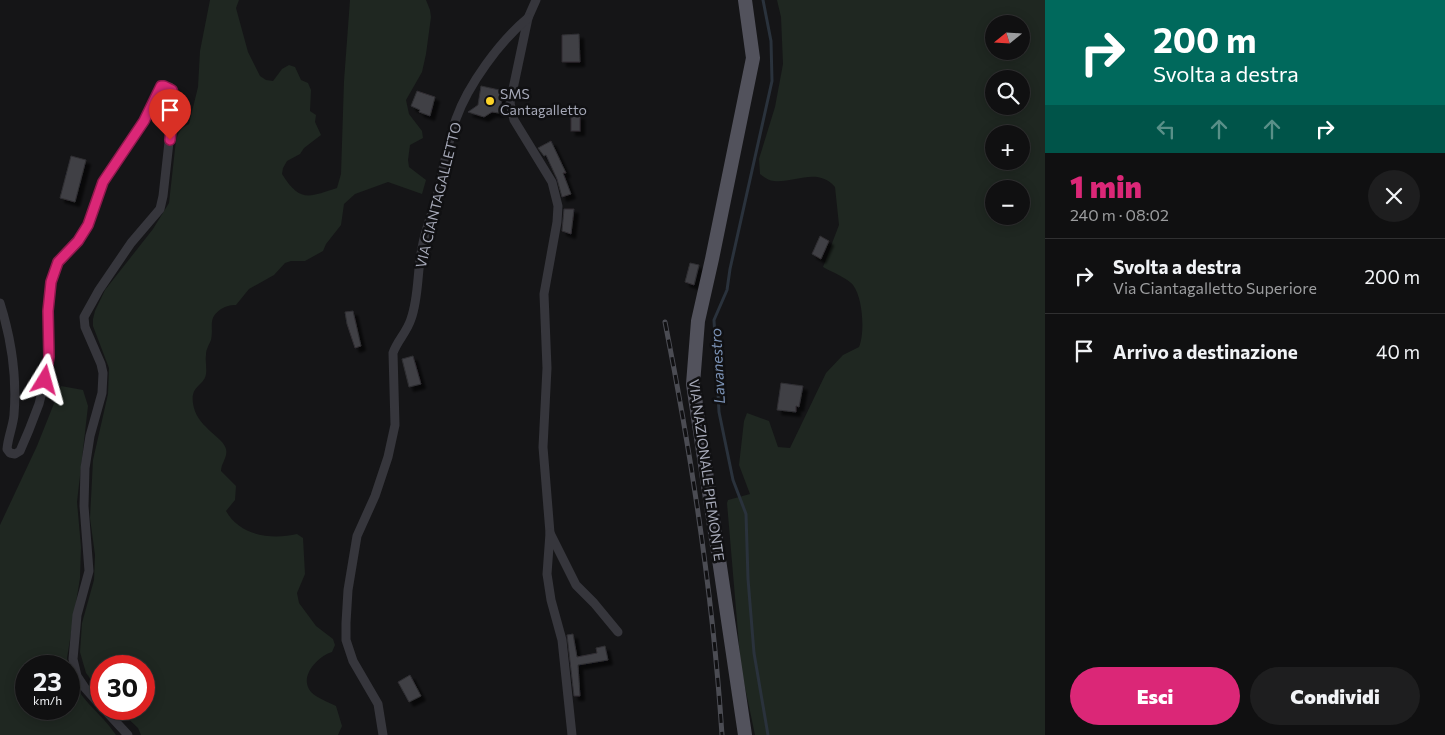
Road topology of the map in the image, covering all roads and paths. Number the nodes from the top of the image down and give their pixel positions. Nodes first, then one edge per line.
1 (536, 0) edge
2 (745, 0) edge
3 (528, 18) junction
4 (0, 303) edge
5 (550, 533) junction
6 (618, 632) dead end
7 (90, 694) edge
8 (114, 720) edge
9 (128, 735) edge
10 (383, 735) edge
11 (572, 735) edge
12 (745, 735) edge

1 - 3 street, VIA CIANTAGALLETTO
2 - 12 main road, VIA NAZIONALE PIEMONTE
3 - 5 street, VIA CIANTAGALLETTO
3 - 10 street, VIA CIANTAGALLETTO
4 - 7 street
5 - 6 street, VIA CIANTAGALLETTO
5 - 11 street, VIA CIANTAGALLETTO
8 - 9 street

